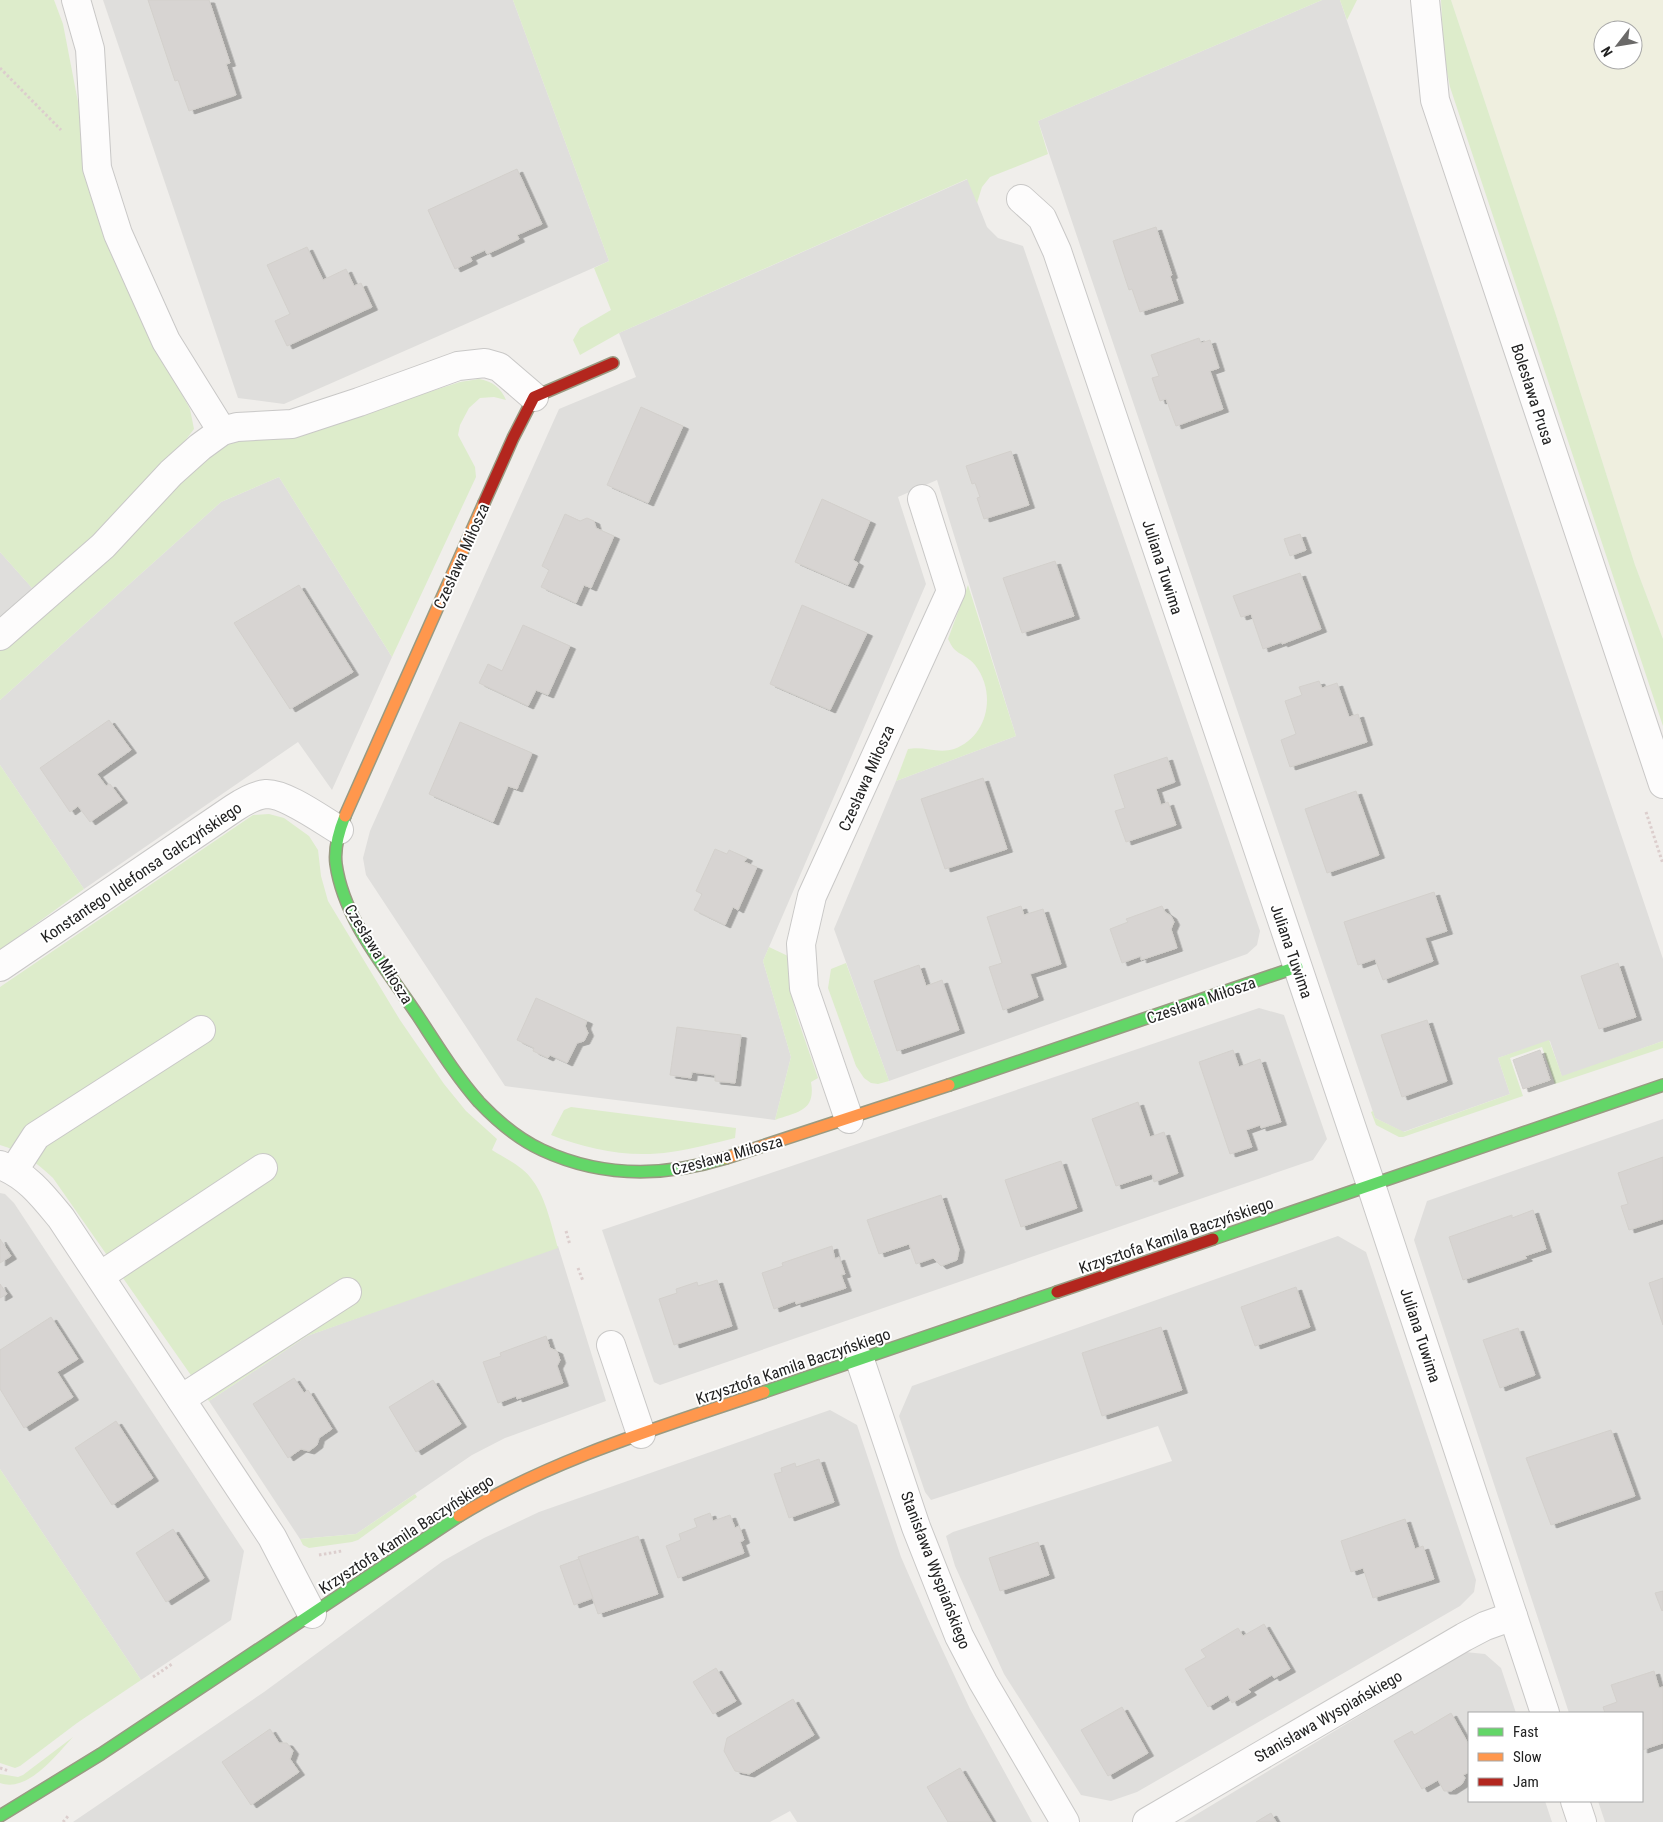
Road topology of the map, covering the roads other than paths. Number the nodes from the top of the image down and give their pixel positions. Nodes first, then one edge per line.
1 (76, 0) edge
2 (1425, 0) edge
3 (1021, 199) dead end
4 (613, 363) dead end
5 (534, 397) junction
6 (222, 431) junction
7 (922, 499) dead end
8 (0, 636) edge
9 (1663, 784) edge
10 (339, 830) junction
11 (0, 967) edge
12 (1297, 967) junction
13 (201, 1030) dead end
14 (1663, 1086) edge
15 (849, 1119) junction
16 (7, 1168) edge
17 (264, 1168) dead end
18 (1371, 1185) junction
19 (100, 1276) junction
20 (347, 1292) dead end
21 (610, 1345) dead end
22 (860, 1360) junction
23 (181, 1400) junction
24 (641, 1434) junction
25 (312, 1614) junction
26 (1513, 1616) junction
27 (1545, 1712) edge
28 (1575, 1802) edge
29 (3, 1816) edge
30 (1065, 1822) edge
31 (1147, 1822) edge
32 (1582, 1822) edge

1 - 6 street
2 - 9 street, Bolesława Prusa
3 - 12 street, Juliana Tuwima
4 - 5 street
5 - 6 street
5 - 10 street, Czesława Miłosza
6 - 8 street
7 - 15 street, Czesława Miłosza
10 - 11 street, Konstantego Ildefonsa Gałczyńskiego
10 - 15 street, Czesława Miłosza
12 - 15 street, Czesława Miłosza
12 - 18 street, Juliana Tuwima
13 - 16 street
14 - 18 street, Krzysztofa Kamila Baczyńskiego
16 - 19 street
17 - 19 street
18 - 22 street, Krzysztofa Kamila Baczyńskiego
18 - 26 street, Juliana Tuwima
19 - 23 street
20 - 23 street
21 - 24 street
22 - 24 street, Krzysztofa Kamila Baczyńskiego
22 - 30 street, Stanisława Wyspiańskiego
23 - 25 street
24 - 25 street, Krzysztofa Kamila Baczyńskiego
25 - 29 street, Krzysztofa Kamila Baczyńskiego
26 - 27 street, Juliana Tuwima
26 - 31 street, Stanisława Wyspiańskiego
28 - 32 street

